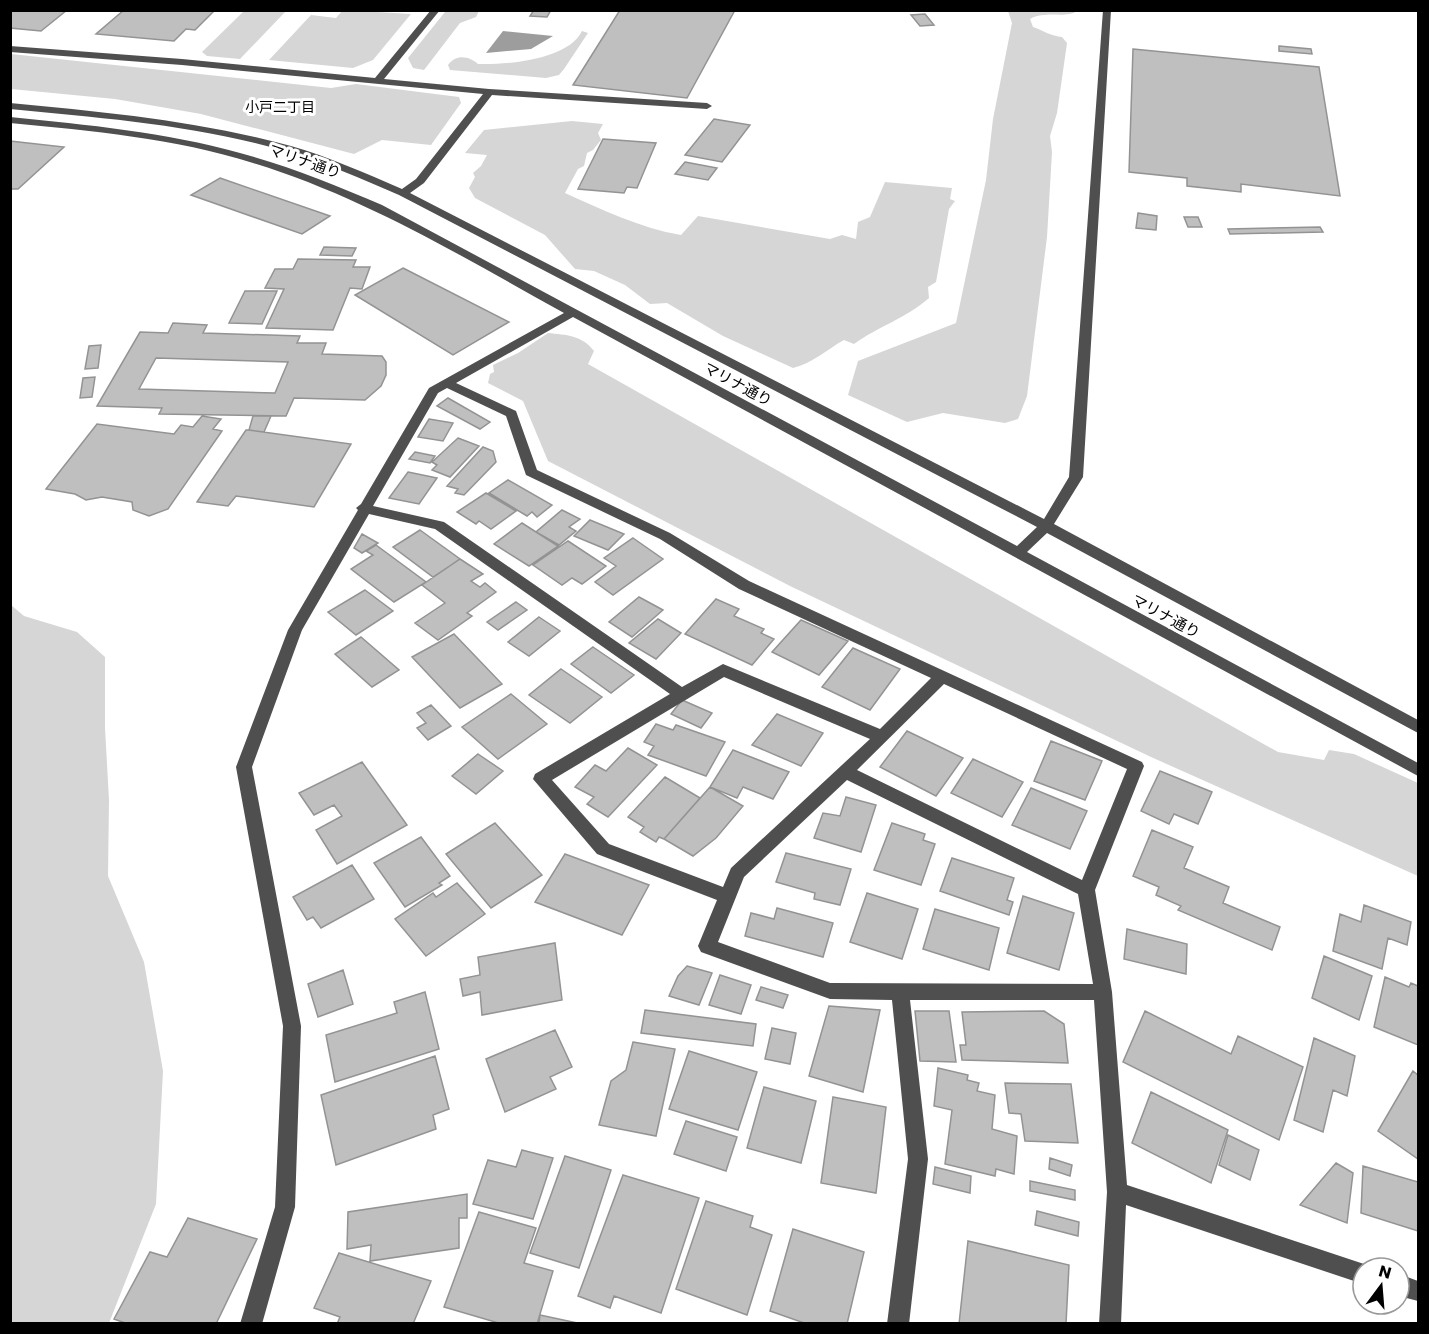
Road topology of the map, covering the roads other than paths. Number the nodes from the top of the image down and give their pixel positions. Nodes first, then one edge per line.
1 (436, 10) edge
2 (1107, 10) edge
3 (10, 49) edge
4 (377, 81) junction
5 (489, 92) junction
6 (10, 106) edge
7 (707, 106) dead end
8 (10, 120) edge
9 (403, 193) junction
10 (572, 313) junction
11 (447, 383) junction
12 (363, 508) junction
13 (1046, 526) junction
14 (1017, 555) junction
15 (942, 676) junction
16 (682, 694) junction
17 (1419, 727) edge
18 (882, 737) junction
19 (1419, 770) edge
20 (845, 772) junction
21 (1086, 890) junction
22 (728, 896) junction
23 (900, 992) junction
24 (1103, 992) junction
25 (1117, 1192) junction
26 (1351, 1269) edge
27 (251, 1323) edge
28 (898, 1323) edge
29 (1110, 1323) edge

1 - 4 street
2 - 13 street
3 - 4 street
4 - 5 street
5 - 7 street
5 - 9 street
6 - 9 street, マリナ通り
8 - 10 street, マリナ通り
9 - 13 street, マリナ通り
10 - 11 street
10 - 14 street, マリナ通り
11 - 12 street
11 - 15 street
12 - 16 street
12 - 27 street
13 - 14 street
13 - 17 street, マリナ通り
14 - 19 street, マリナ通り
15 - 18 street
15 - 21 street
16 - 18 street
16 - 22 street
18 - 20 street
20 - 21 street
20 - 22 street
21 - 24 street
22 - 23 street
23 - 24 street
23 - 28 street
24 - 25 street
25 - 26 street
25 - 29 street

